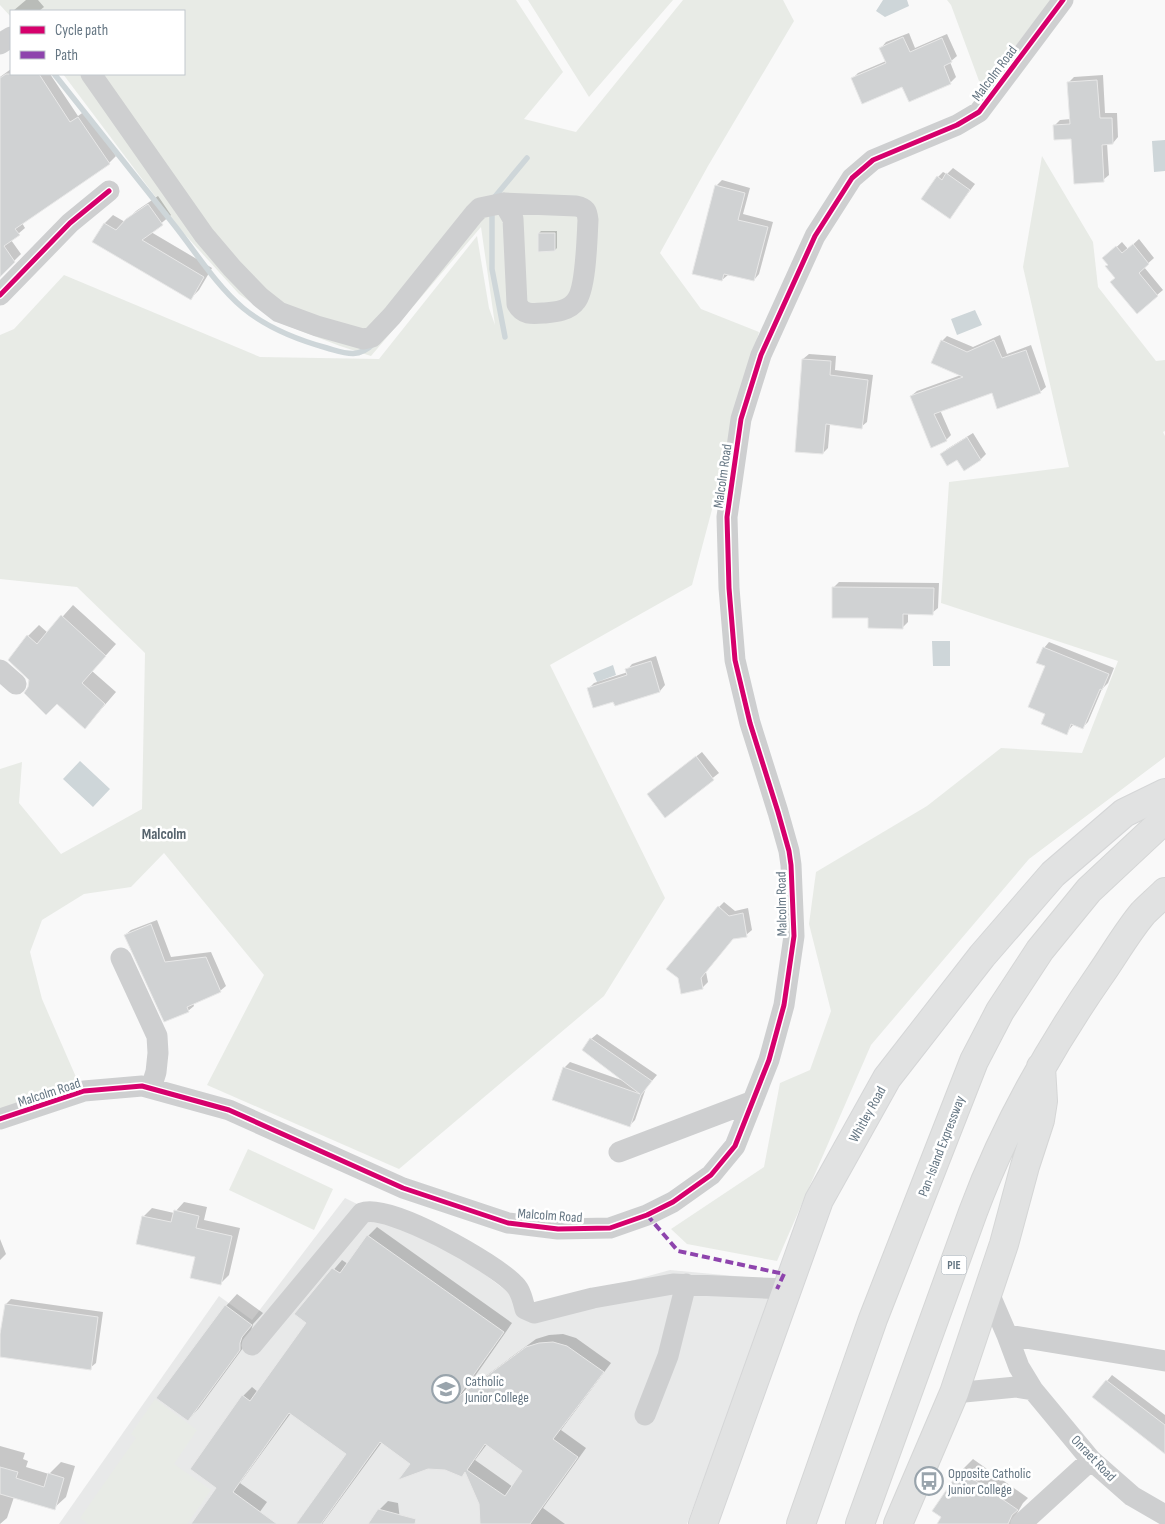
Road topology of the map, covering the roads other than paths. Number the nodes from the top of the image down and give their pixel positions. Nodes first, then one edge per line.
1 (1064, 0) edge
2 (92, 75) edge
3 (109, 191) dead end
4 (503, 203) junction
5 (0, 295) edge
6 (0, 670) edge
7 (16, 684) dead end
8 (1165, 793) edge
9 (1165, 819) edge
10 (1165, 892) edge
11 (121, 958) dead end
12 (1041, 1065) junction
13 (151, 1088) junction
14 (753, 1101) junction
15 (0, 1119) edge
16 (619, 1152) dead end
17 (686, 1284) junction
18 (786, 1289) junction
19 (988, 1291) junction
20 (1007, 1335) junction
21 (252, 1345) dead end
22 (1165, 1361) edge
23 (1032, 1390) junction
24 (954, 1393) junction
25 (645, 1415) dead end
26 (1091, 1460) junction
27 (1165, 1515) edge
28 (703, 1524) edge
29 (801, 1524) edge
30 (860, 1524) edge
31 (898, 1524) edge
32 (1021, 1524) edge

1 - 14 street, Malcolm Road
2 - 4 street
3 - 5 street
4 - 4 street
6 - 7 street
8 - 18 main road, Whitley Road
9 - 29 main road, Pan-Island Expressway
10 - 12 main road, PIE
11 - 13 street
12 - 19 main road
12 - 30 main road, PIE
13 - 14 street, Malcolm Road
13 - 15 street, Malcolm Road
14 - 16 street
17 - 18 street
17 - 21 street
17 - 25 street
18 - 28 main road, Whitley Road
19 - 20 street, Onraet Road
19 - 24 main road
20 - 22 street
20 - 23 street, Onraet Road
23 - 24 street
23 - 26 street, Onraet Road
24 - 31 main road
26 - 27 street, Onraet Road
26 - 32 street

